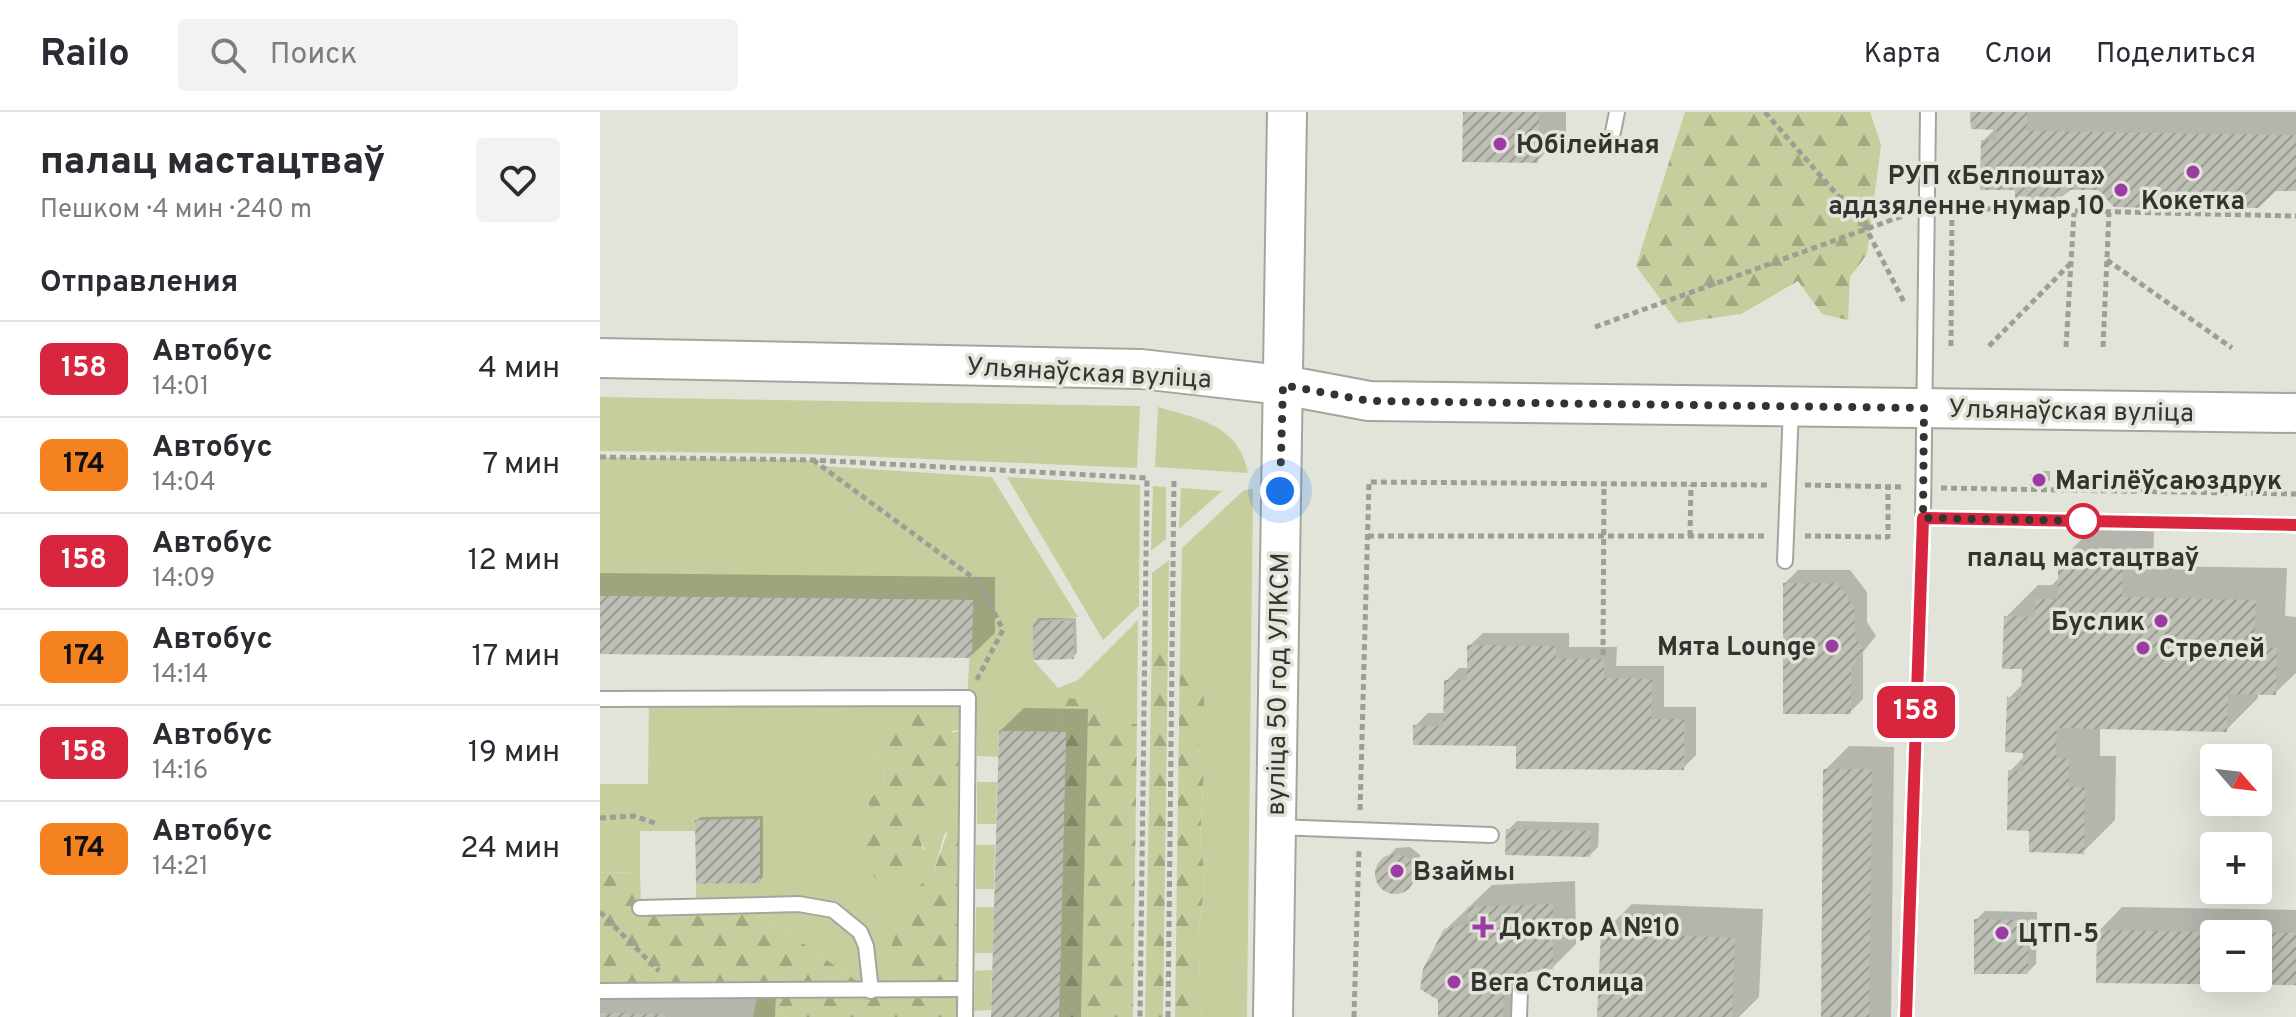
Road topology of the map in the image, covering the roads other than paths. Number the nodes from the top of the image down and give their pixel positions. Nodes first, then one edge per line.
1 (1287, 112) edge
2 (1617, 112) edge
3 (1928, 112) edge
4 (1613, 132) dead end
5 (600, 358) edge
6 (1283, 385) junction
7 (1791, 406) junction
8 (1924, 408) junction
9 (2296, 413) edge
10 (1923, 518) junction
11 (2296, 525) edge
12 (1785, 561) dead end
13 (600, 699) edge
14 (1275, 827) junction
15 (1491, 835) dead end
16 (640, 908) dead end
17 (965, 989) junction
18 (1520, 989) dead end
19 (600, 991) edge
20 (871, 991) junction
21 (965, 1017) edge
22 (1273, 1017) edge
23 (1519, 1017) edge
24 (1906, 1017) edge

1 - 6 main road, вуліца 50 год УЛКСМ
2 - 4 lane
3 - 8 lane
5 - 6 main road, Ульянаўская вуліца
6 - 7 main road, Ульянаўская вуліца
6 - 14 main road, вуліца 50 год УЛКСМ
7 - 8 main road, Ульянаўская вуліца
7 - 12 lane
8 - 9 main road, Ульянаўская вуліца
8 - 10 lane
10 - 11 lane
10 - 24 lane
13 - 17 lane
14 - 15 lane
14 - 22 main road, вуліца 50 год УЛКСМ
16 - 20 lane
17 - 20 lane
17 - 21 lane
18 - 23 lane
19 - 20 lane

